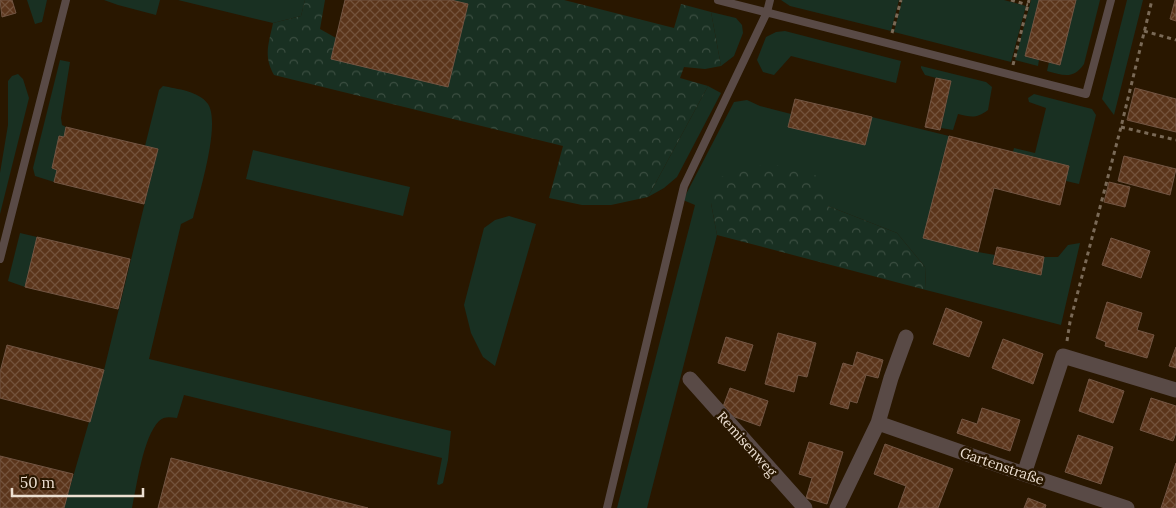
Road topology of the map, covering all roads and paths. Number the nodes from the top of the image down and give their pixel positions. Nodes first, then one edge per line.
1 (66, 0) edge
2 (718, 0) edge
3 (770, 0) edge
4 (901, 0) edge
5 (1012, 0) edge
6 (1111, 0) edge
7 (1152, 0) edge
8 (1029, 2) edge
9 (767, 12) junction
10 (1144, 31) junction
11 (1176, 40) edge
12 (890, 44) junction
13 (1010, 74) junction
14 (1121, 127) junction
15 (1176, 140) edge
16 (0, 259) edge
17 (906, 337) dead end
18 (1063, 356) junction
19 (690, 379) dead end
20 (1176, 390) edge
21 (878, 423) junction
22 (1024, 474) junction
23 (607, 508) edge
24 (805, 508) edge
25 (837, 508) edge
26 (1127, 508) edge

1 - 16 lane
2 - 9 lane
3 - 9 lane
4 - 12 path
5 - 8 path
6 - 13 lane
7 - 10 path
8 - 13 path
9 - 12 lane
9 - 23 lane
10 - 11 path
10 - 14 path
12 - 13 lane
14 - 15 path
14 - 18 path
17 - 21 street
18 - 20 street
18 - 22 street
19 - 24 street, Remisenweg
21 - 22 street, Gartenstraße
21 - 25 street
22 - 26 street, Gartenstraße

